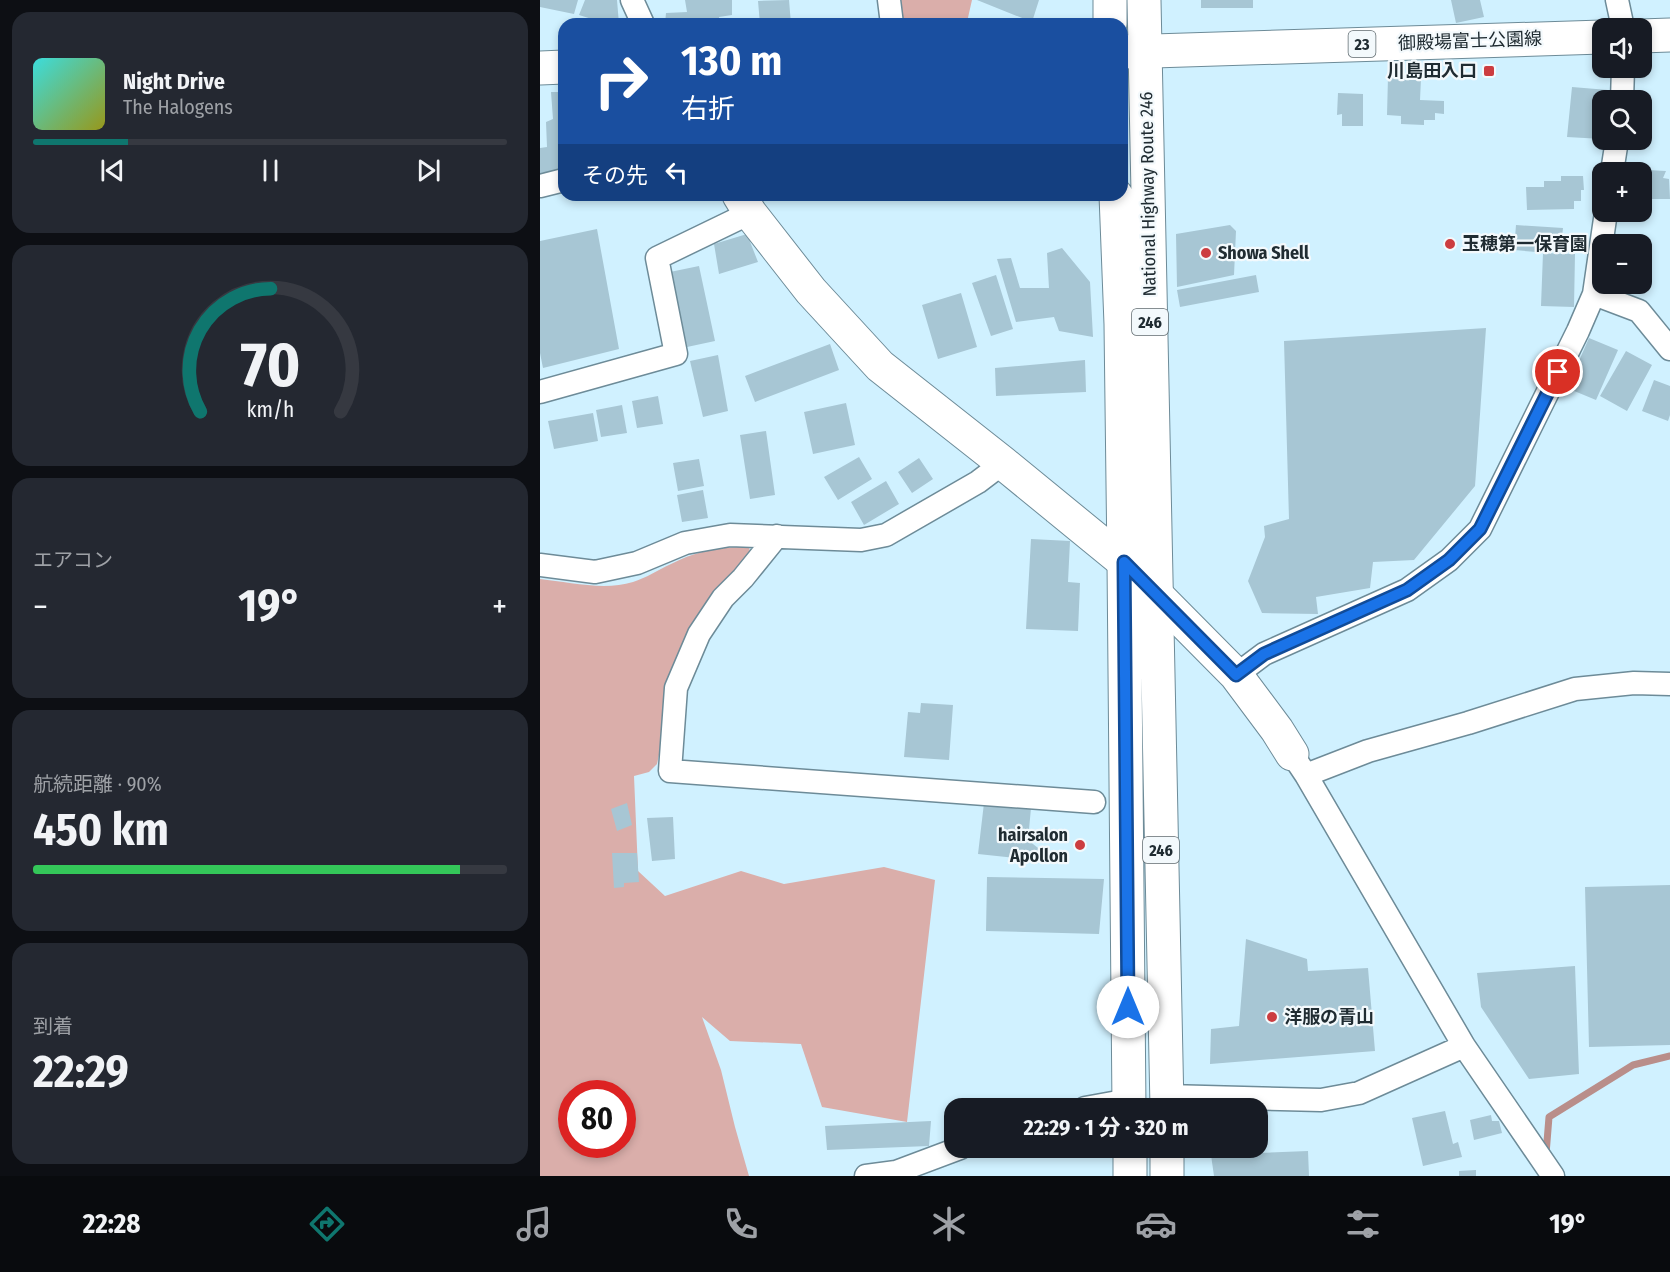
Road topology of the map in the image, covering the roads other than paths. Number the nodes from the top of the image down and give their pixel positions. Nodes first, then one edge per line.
1 (632, 0) edge
2 (889, 0) edge
3 (1110, 0) edge
4 (1144, 0) edge
5 (1617, 0) edge
6 (640, 18) edge
7 (891, 18) edge
8 (1110, 18) edge
9 (1621, 18) edge
10 (1670, 35) edge
11 (1652, 36) edge
12 (1592, 37) edge
13 (1134, 52) edge
14 (558, 67) edge
15 (540, 68) edge
16 (558, 182) edge
17 (540, 186) edge
18 (1116, 201) edge
19 (744, 204) edge
20 (1594, 294) joint
21 (1670, 349) edge
22 (540, 392) edge
23 (1003, 463) junction
24 (777, 536) junction
25 (1124, 562) junction
26 (540, 565) edge
27 (1156, 592) junction
28 (1236, 675) junction
29 (1670, 684) edge
30 (1299, 765) junction
31 (1095, 802) dead end
32 (1464, 1046) junction
33 (1129, 1098) edge
34 (1167, 1098) edge
35 (1268, 1101) edge
36 (944, 1154) edge
37 (1130, 1158) edge
38 (1167, 1158) edge
39 (866, 1176) edge
40 (1130, 1176) edge
41 (1167, 1176) edge
42 (1553, 1176) edge

1 - 6 street
2 - 7 street
3 - 8 main road
4 - 13 main road, National Highway Route 246 / 246
5 - 9 street
10 - 11 main road
12 - 13 main road, 御殿場富士公園線 / 23
13 - 27 main road, National Highway Route 246 / 246
14 - 15 main road
16 - 17 street
18 - 25 main road, National Highway Route 246 / 246
19 - 22 street
19 - 23 main road
20 - 21 street
20 - 28 street
23 - 24 street
23 - 25 main road
24 - 26 street
24 - 31 street
25 - 27 main road
25 - 33 main road, National Highway Route 246 / 246
27 - 28 main road
27 - 34 main road, National Highway Route 246 / 246
28 - 30 main road
29 - 30 street
30 - 32 street
32 - 35 street
32 - 42 street
36 - 39 street
37 - 40 main road
38 - 41 main road

